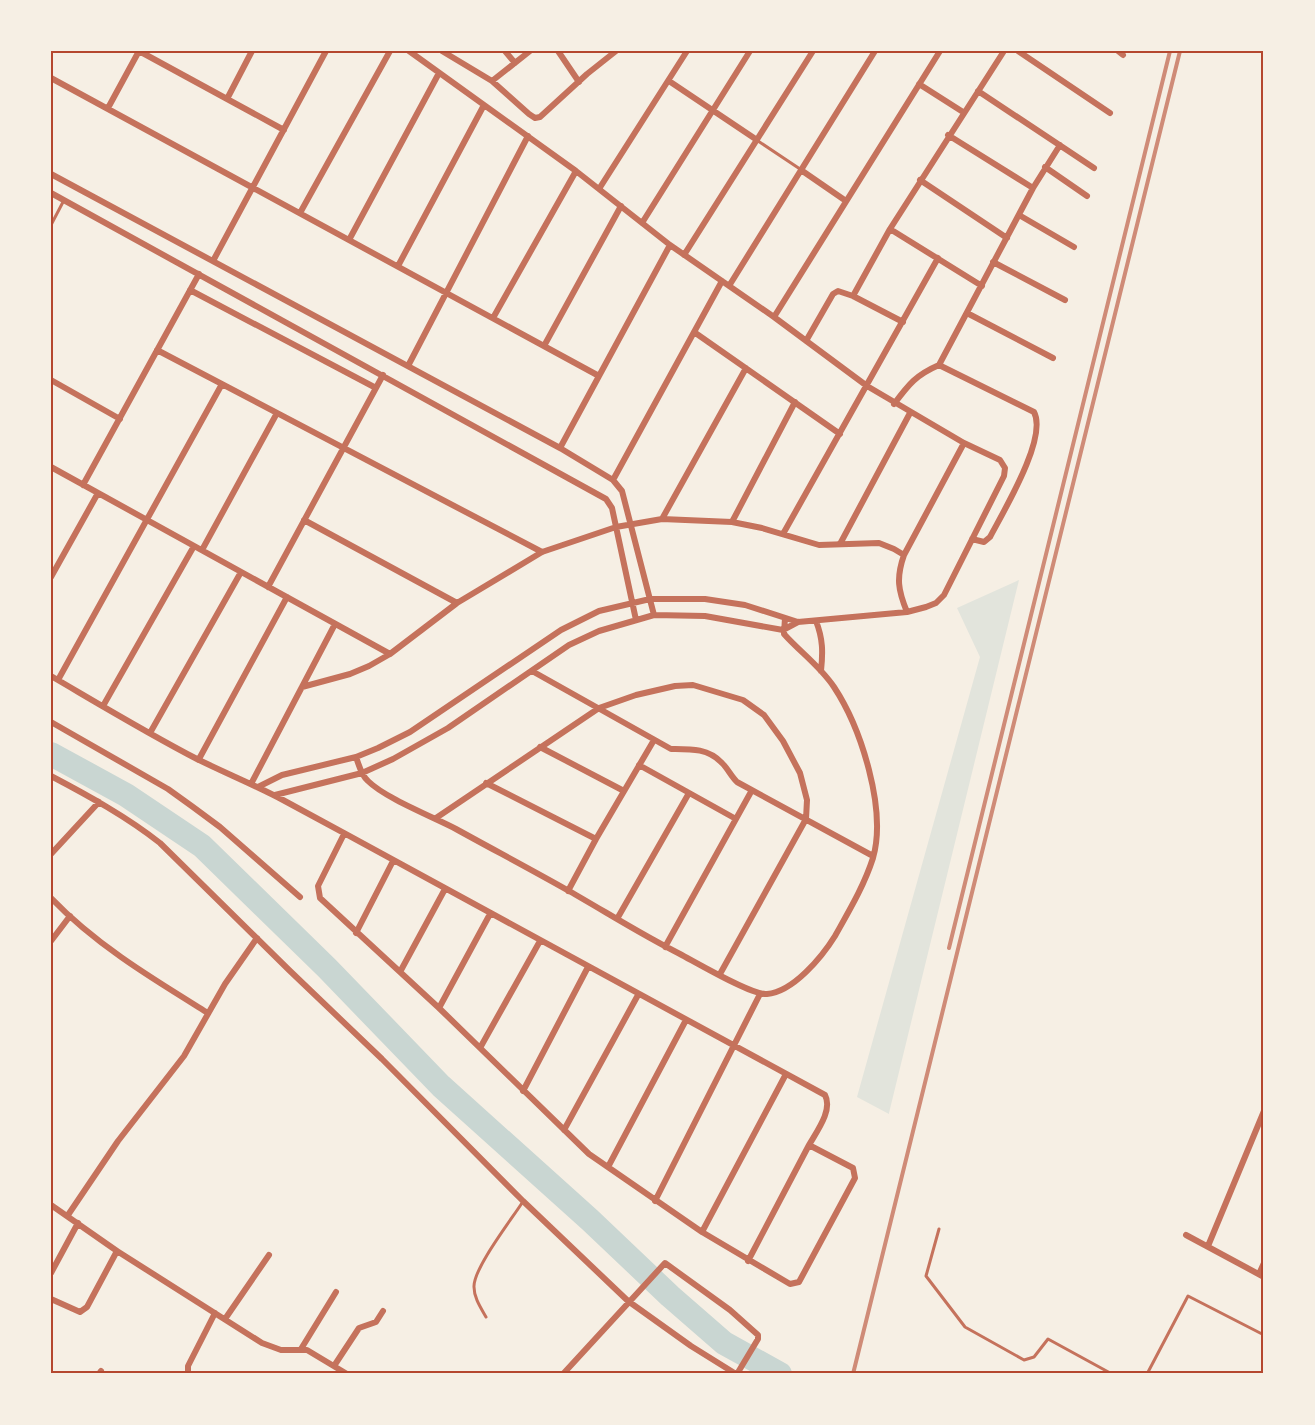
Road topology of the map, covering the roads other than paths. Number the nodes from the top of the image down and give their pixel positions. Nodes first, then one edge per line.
1 (139, 51) edge
2 (252, 51) edge
3 (326, 51) edge
4 (390, 51) edge
5 (409, 51) edge
6 (442, 51) edge
7 (505, 51) edge
8 (530, 51) edge
9 (558, 51) edge
10 (616, 51) edge
11 (687, 51) edge
12 (750, 51) edge
13 (813, 51) edge
14 (875, 51) edge
15 (940, 51) edge
16 (1004, 51) edge
17 (1018, 51) edge
18 (515, 63) junction
19 (440, 73) junction
20 (51, 78) edge
21 (492, 81) junction
22 (669, 81) junction
23 (579, 82) junction
24 (919, 84) junction
25 (978, 91) junction
26 (227, 99) junction
27 (484, 105) junction
28 (108, 108) junction
29 (712, 111) junction
30 (963, 112) junction
31 (1110, 113) dead end
32 (284, 130) junction
33 (948, 135) junction
34 (528, 136) junction
35 (757, 140) junction
36 (1060, 145) junction
37 (1045, 167) junction
38 (1094, 168) dead end
39 (801, 170) junction
40 (576, 171) junction
41 (51, 174) edge
42 (920, 180) junction
43 (253, 187) junction
44 (1033, 188) junction
45 (599, 189) junction
46 (51, 193) edge
47 (1087, 195) dead end
48 (64, 200) junction
49 (846, 201) junction
50 (621, 206) junction
51 (300, 213) junction
52 (1019, 215) junction
53 (642, 223) junction
54 (51, 225) edge
55 (890, 229) junction
56 (1007, 238) junction
57 (349, 240) junction
58 (670, 245) junction
59 (1074, 247) dead end
60 (684, 255) junction
61 (938, 258) junction
62 (213, 261) junction
63 (993, 262) junction
64 (398, 266) junction
65 (199, 274) junction
66 (722, 281) junction
67 (729, 286) junction
68 (982, 286) junction
69 (190, 290) junction
70 (446, 293) junction
71 (854, 296) junction
72 (1065, 300) dead end
73 (967, 313) junction
74 (774, 317) junction
75 (493, 318) junction
76 (903, 322) junction
77 (694, 332) junction
78 (806, 341) junction
79 (544, 346) junction
80 (158, 350) junction
81 (1053, 358) dead end
82 (939, 365) junction
83 (408, 366) junction
84 (746, 368) junction
85 (383, 375) junction
86 (599, 376) junction
87 (51, 380) edge
88 (222, 384) junction
89 (867, 386) junction
90 (376, 388) junction
91 (795, 402) junction
92 (894, 404) junction
93 (910, 412) junction
94 (277, 413) junction
95 (120, 419) junction
96 (840, 434) junction
97 (964, 443) junction
98 (343, 448) junction
99 (560, 448) junction
100 (51, 468) edge
101 (613, 480) junction
102 (83, 485) junction
103 (98, 493) junction
104 (662, 519) junction
105 (147, 520) junction
106 (304, 520) junction
107 (732, 522) junction
108 (632, 524) junction
109 (616, 527) junction
110 (783, 534) junction
111 (972, 539) junction
112 (840, 544) junction
113 (194, 546) junction
114 (201, 550) junction
115 (542, 552) junction
116 (904, 555) junction
117 (241, 572) junction
118 (51, 577) edge
119 (268, 586) junction
120 (287, 597) junction
121 (650, 599) junction
122 (457, 603) junction
123 (632, 603) junction
124 (907, 612) junction
125 (654, 615) junction
126 (784, 618) junction
127 (636, 620) junction
128 (816, 621) junction
129 (798, 622) junction
130 (336, 624) junction
131 (783, 630) junction
132 (390, 654) junction
133 (532, 670) junction
134 (821, 671) junction
135 (51, 676) edge
136 (58, 680) junction
137 (302, 687) junction
138 (103, 706) junction
139 (599, 708) junction
140 (51, 722) edge
141 (150, 734) junction
142 (654, 740) junction
143 (540, 747) junction
144 (356, 756) junction
145 (199, 759) junction
146 (639, 765) junction
147 (362, 773) junction
148 (51, 776) edge
149 (486, 783) junction
150 (251, 784) junction
151 (258, 787) junction
152 (752, 790) junction
153 (624, 791) junction
154 (689, 793) junction
155 (275, 795) junction
156 (99, 802) junction
157 (436, 818) junction
158 (736, 819) junction
159 (806, 819) junction
160 (344, 834) junction
161 (596, 839) junction
162 (51, 854) edge
163 (873, 856) junction
164 (393, 861) junction
165 (445, 889) junction
166 (568, 891) junction
167 (300, 897) dead end
168 (51, 898) edge
169 (490, 914) junction
170 (70, 916) junction
171 (617, 919) junction
172 (356, 933) junction
173 (257, 938) junction
174 (51, 941) edge
175 (540, 941) junction
176 (665, 947) junction
177 (588, 967) junction
178 (400, 972) junction
179 (720, 974) junction
180 (760, 994) junction
181 (638, 995) junction
182 (439, 1008) junction
183 (208, 1013) junction
184 (686, 1020) junction
185 (736, 1045) junction
186 (480, 1048) junction
187 (786, 1074) junction
188 (523, 1091) junction
189 (1264, 1111) edge
190 (564, 1130) junction
191 (810, 1145) junction
192 (608, 1167) junction
193 (523, 1201) junction
194 (655, 1201) junction
195 (51, 1205) edge
196 (68, 1215) junction
197 (78, 1223) junction
198 (939, 1229) dead end
199 (702, 1232) junction
200 (1186, 1235) dead end
201 (1208, 1246) junction
202 (117, 1251) junction
203 (269, 1255) dead end
204 (748, 1261) junction
205 (1264, 1263) edge
206 (51, 1273) edge
207 (1262, 1276) edge
208 (336, 1292) dead end
209 (51, 1299) edge
210 (628, 1301) junction
211 (383, 1311) dead end
212 (215, 1313) junction
213 (486, 1317) dead end
214 (225, 1319) junction
215 (1264, 1335) edge
216 (301, 1349) junction
217 (334, 1366) junction
218 (188, 1374) edge
219 (347, 1374) edge
220 (563, 1374) edge
221 (736, 1374) edge
222 (1112, 1374) edge
223 (1148, 1374) edge

1 - 26 street
1 - 28 street
2 - 26 street
3 - 32 street
4 - 51 street
5 - 19 street
6 - 21 street
7 - 18 street
8 - 18 street
9 - 23 street
10 - 23 street
11 - 22 street
12 - 29 street
13 - 35 street
14 - 39 street
15 - 24 street
16 - 25 street
17 - 31 street
18 - 21 street
19 - 27 street
19 - 57 street
20 - 28 street
21 - 23 street
22 - 29 street
22 - 45 street
24 - 30 street
24 - 49 street
25 - 30 street
25 - 36 street
26 - 32 street
27 - 34 street
27 - 64 street
28 - 43 street
29 - 35 street
29 - 53 street
30 - 33 street
32 - 43 street
33 - 42 street
33 - 44 street
34 - 40 street
34 - 70 street
35 - 39 lane
35 - 60 street
36 - 37 street
36 - 38 street
37 - 44 street
37 - 47 street
39 - 49 street
39 - 67 street
40 - 45 street
40 - 75 street
41 - 62 street
42 - 55 street
42 - 56 street
43 - 51 street
43 - 62 street
44 - 52 street
45 - 50 street
46 - 48 street
48 - 54 lane
48 - 65 street
49 - 74 street
50 - 53 street
50 - 79 street
51 - 57 street
52 - 56 street
52 - 59 street
53 - 58 street
55 - 61 street
55 - 71 street
56 - 63 street
57 - 64 street
58 - 60 street
58 - 86 street
60 - 66 street
61 - 68 street
61 - 76 street
62 - 83 street
63 - 68 street
63 - 72 street
64 - 70 street
65 - 69 street
65 - 85 street
66 - 67 street
66 - 77 street
67 - 74 street
68 - 73 street
69 - 80 street
69 - 90 street
70 - 75 street
70 - 83 street
71 - 76 street
71 - 78 street
73 - 81 street
73 - 82 street
74 - 78 street
75 - 79 street
76 - 89 street
77 - 84 street
77 - 101 street
78 - 89 street
79 - 86 street
80 - 88 street
80 - 95 street
82 - 92 street
82 - 111 street
83 - 99 street
84 - 91 street
84 - 104 street
85 - 90 street
85 - 109 street
86 - 99 street
87 - 95 street
88 - 94 street
88 - 105 street
89 - 92 street
89 - 96 street
90 - 98 street
91 - 96 street
91 - 107 street
92 - 93 street
93 - 97 street
93 - 112 street
94 - 98 street
94 - 114 street
95 - 102 street
96 - 110 street
97 - 111 street
97 - 116 street
98 - 106 street
98 - 115 street
99 - 101 street
100 - 102 street
101 - 108 street
102 - 103 street
103 - 105 street
103 - 118 street
104 - 107 street
104 - 108 street
105 - 113 street
105 - 136 street
106 - 119 street
106 - 122 street
107 - 110 street
108 - 109 street
108 - 121 street
109 - 115 street
109 - 123 street
110 - 112 street
111 - 124 street
112 - 116 street
113 - 114 street
113 - 138 street
114 - 117 street
115 - 122 street
116 - 124 street
117 - 119 street
117 - 141 street
119 - 120 street
120 - 130 street
120 - 145 street
121 - 123 street
121 - 125 street
121 - 126 street
122 - 132 street
123 - 127 street
123 - 144 street
124 - 128 street
125 - 127 street
125 - 131 street
126 - 129 street
126 - 131 street
127 - 133 street
128 - 129 street
128 - 134 street
129 - 131 street
130 - 132 street
130 - 137 street
131 - 134 street
132 - 137 street
133 - 139 street
133 - 147 street
134 - 163 street
135 - 136 street
136 - 138 street
137 - 150 street
138 - 141 street
139 - 142 street
139 - 143 street
139 - 159 street
140 - 167 street
141 - 145 street
142 - 146 street
142 - 152 street
143 - 149 street
143 - 153 street
144 - 147 street
144 - 151 street
145 - 150 street
146 - 153 street
146 - 154 street
147 - 155 street
147 - 157 street
148 - 156 street
149 - 157 street
149 - 161 street
150 - 151 street
151 - 155 street
152 - 158 street
152 - 159 street
153 - 161 street
154 - 158 street
154 - 171 street
155 - 160 street
156 - 162 street
156 - 173 street
157 - 166 street
158 - 176 street
159 - 163 street
159 - 179 street
160 - 164 street
160 - 172 street
161 - 166 street
163 - 180 street
164 - 165 street
164 - 172 street
165 - 169 street
165 - 178 street
166 - 171 street
168 - 170 street
169 - 175 street
169 - 182 street
170 - 174 street
170 - 183 street
171 - 176 street
172 - 178 street
173 - 183 street
173 - 193 street
175 - 177 street
175 - 186 street
176 - 179 street
177 - 181 street
177 - 188 street
178 - 182 street
179 - 180 street
180 - 185 street
181 - 184 street
181 - 190 street
182 - 186 street
183 - 196 street
184 - 185 street
184 - 192 street
185 - 187 street
185 - 194 street
186 - 188 street
187 - 191 street
187 - 199 street
188 - 190 street
189 - 201 street
190 - 192 street
191 - 204 street
191 - 204 street
192 - 194 street
193 - 210 street
193 - 213 lane
194 - 199 street
195 - 196 street
196 - 197 street
197 - 202 street
197 - 206 street
198 - 222 lane
199 - 204 street
200 - 201 street
201 - 207 street
202 - 209 street
202 - 212 street
203 - 214 street
205 - 207 street
208 - 216 street
210 - 220 street
210 - 221 street
210 - 221 street
211 - 217 street
212 - 214 street
212 - 218 street
214 - 216 street
215 - 223 lane
216 - 217 street
217 - 219 street

